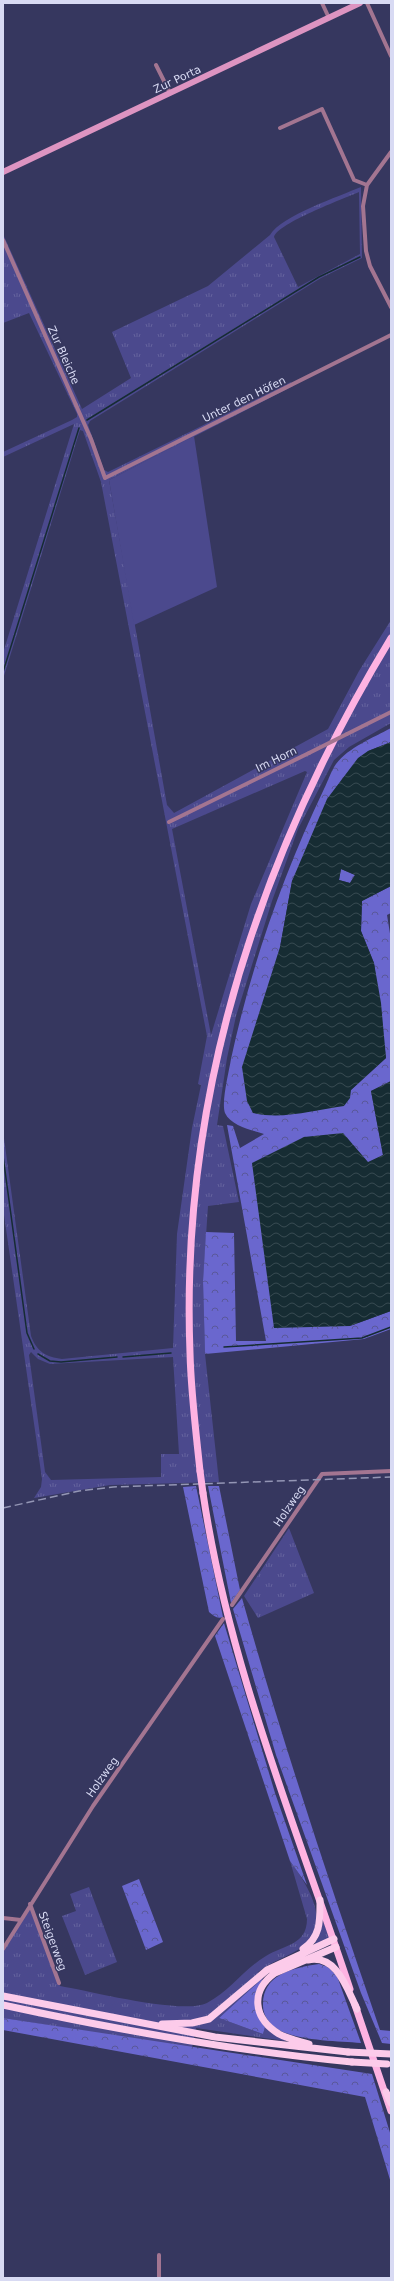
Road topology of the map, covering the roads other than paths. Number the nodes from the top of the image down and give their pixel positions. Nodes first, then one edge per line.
1 (322, 3) edge
2 (360, 3) edge
3 (367, 3) edge
4 (329, 18) junction
5 (391, 56) edge
6 (156, 65) dead end
7 (170, 93) junction
8 (280, 128) dead end
9 (391, 152) edge
10 (3, 172) edge
11 (367, 185) junction
12 (3, 240) edge
13 (391, 307) edge
14 (391, 335) edge
15 (105, 478) joint
16 (391, 638) edge
17 (391, 712) edge
18 (169, 822) dead end
19 (391, 1472) edge
20 (232, 1605) dead end
21 (223, 1619) dead end
22 (320, 1900) junction
23 (30, 1904) junction
24 (3, 1918) edge
25 (21, 1920) junction
26 (334, 1939) junction
27 (336, 1947) junction
28 (3, 1949) edge
29 (295, 1959) junction
30 (59, 1983) dead end
31 (3, 1996) edge
32 (3, 2005) edge
33 (357, 2009) junction
34 (148, 2025) junction
35 (324, 2048) junction
36 (391, 2054) edge
37 (390, 2064) edge
38 (386, 2092) junction
39 (391, 2103) edge
40 (391, 2110) edge
41 (159, 2255) dead end
42 (159, 2278) edge

1 - 4 street
2 - 4 main road, Zur Porta
3 - 5 street
4 - 7 main road, Zur Porta
6 - 7 street
7 - 10 main road, Zur Porta
8 - 11 street
9 - 11 street
11 - 13 street
12 - 15 street, Zur Bleiche
14 - 15 street, Unter den Höfen
16 - 22 main road, bridge
17 - 18 street, Im Horn, bridge
19 - 20 street, Holzweg
21 - 23 street, Holzweg
22 - 26 main road
22 - 29 highway
23 - 25 street, Holzweg
23 - 30 street, Steigerweg
24 - 25 street
25 - 28 street, Holzweg
26 - 27 main road
26 - 29 highway
27 - 29 highway
27 - 33 main road
29 - 33 highway
29 - 34 highway
29 - 35 highway
31 - 34 highway
32 - 37 highway, bridge
33 - 38 main road
34 - 35 highway
35 - 36 highway, bridge
38 - 39 highway
38 - 40 main road
41 - 42 street

